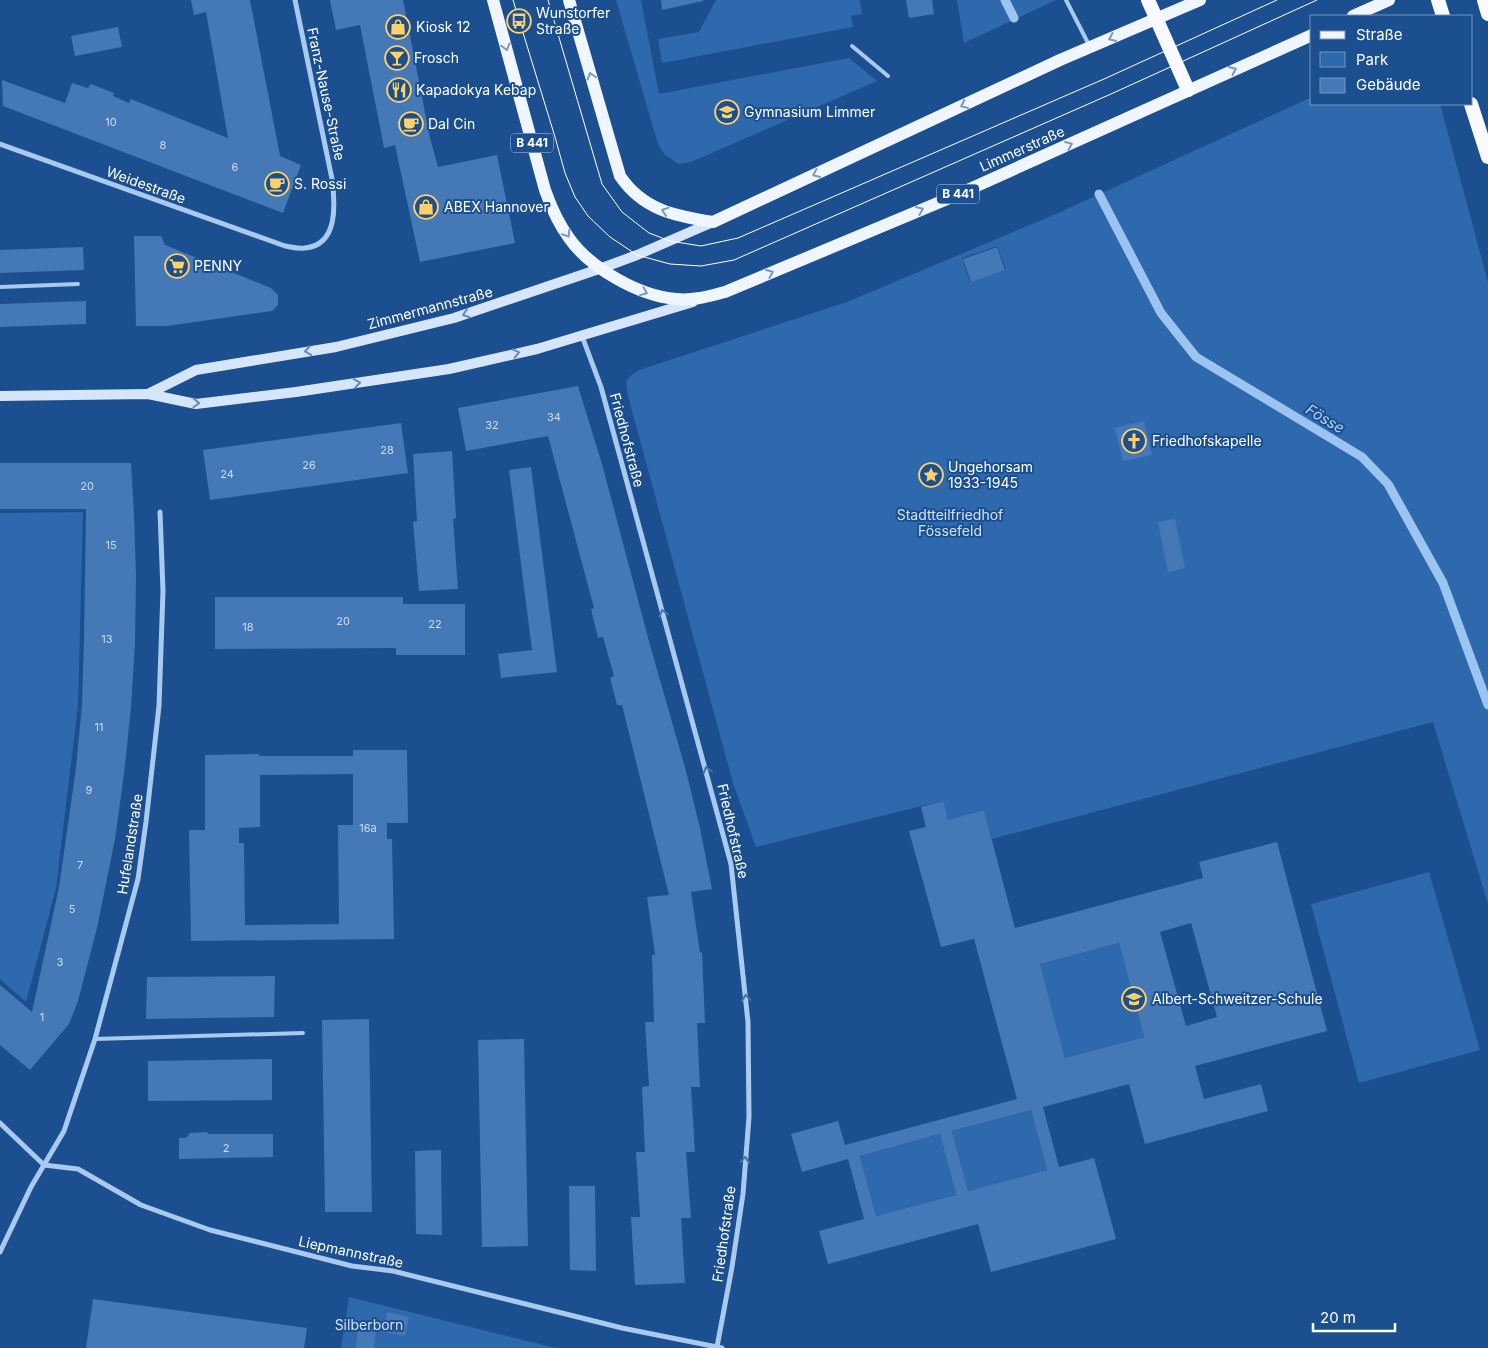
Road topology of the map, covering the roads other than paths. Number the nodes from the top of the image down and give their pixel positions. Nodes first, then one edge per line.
1 (295, 0) edge
2 (493, 0) edge
3 (569, 0) edge
4 (1066, 0) edge
5 (1148, 0) edge
6 (1200, 0) edge
7 (1389, 0) edge
8 (1438, 0) edge
9 (1484, 0) edge
10 (1488, 14) edge
11 (1355, 15) edge
12 (1443, 15) edge
13 (1156, 18) junction
14 (1310, 36) edge
15 (852, 46) dead end
16 (1090, 47) junction
17 (888, 76) dead end
18 (1188, 90) junction
19 (1471, 105) edge
20 (0, 144) edge
21 (1488, 157) edge
22 (713, 222) junction
23 (285, 246) joint
24 (602, 268) junction
25 (78, 284) dead end
26 (0, 287) edge
27 (725, 292) junction
28 (582, 336) junction
29 (148, 394) junction
30 (0, 396) edge
31 (160, 512) dead end
32 (303, 1033) dead end
33 (95, 1039) junction
34 (0, 1124) edge
35 (44, 1165) junction
36 (0, 1252) edge
37 (719, 1347) edge

1 - 23 street, Franz-Nause-Straße
2 -> 24 main road, B 441
22 -> 3 main road
4 - 16 lane
5 - 13 highway
6 - 13 main road
7 - 11 main road
8 - 12 highway
9 - 10 highway
13 -> 16 main road
13 - 18 highway
18 -> 14 main road, Limmerstraße / B 441
15 - 17 lane
16 -> 22 main road
27 -> 18 main road, Limmerstraße / B 441
19 - 21 highway
20 - 23 street, Weidestraße
22 - 24 main road, Zimmermannstraße
24 -> 27 main road, Limmerstraße / B 441
24 -> 29 main road, Zimmermannstraße
25 - 26 lane
27 - 28 main road, Zimmermannstraße
29 -> 28 main road, Zimmermannstraße
37 -> 28 street, Friedhofstraße
29 - 30 main road, Zimmermannstraße
31 - 33 street, Hufelandstraße
32 - 33 lane
33 - 35 street, Hufelandstraße
34 - 35 street
35 - 36 street, Hufelandstraße
35 - 37 street, Liepmannstraße

